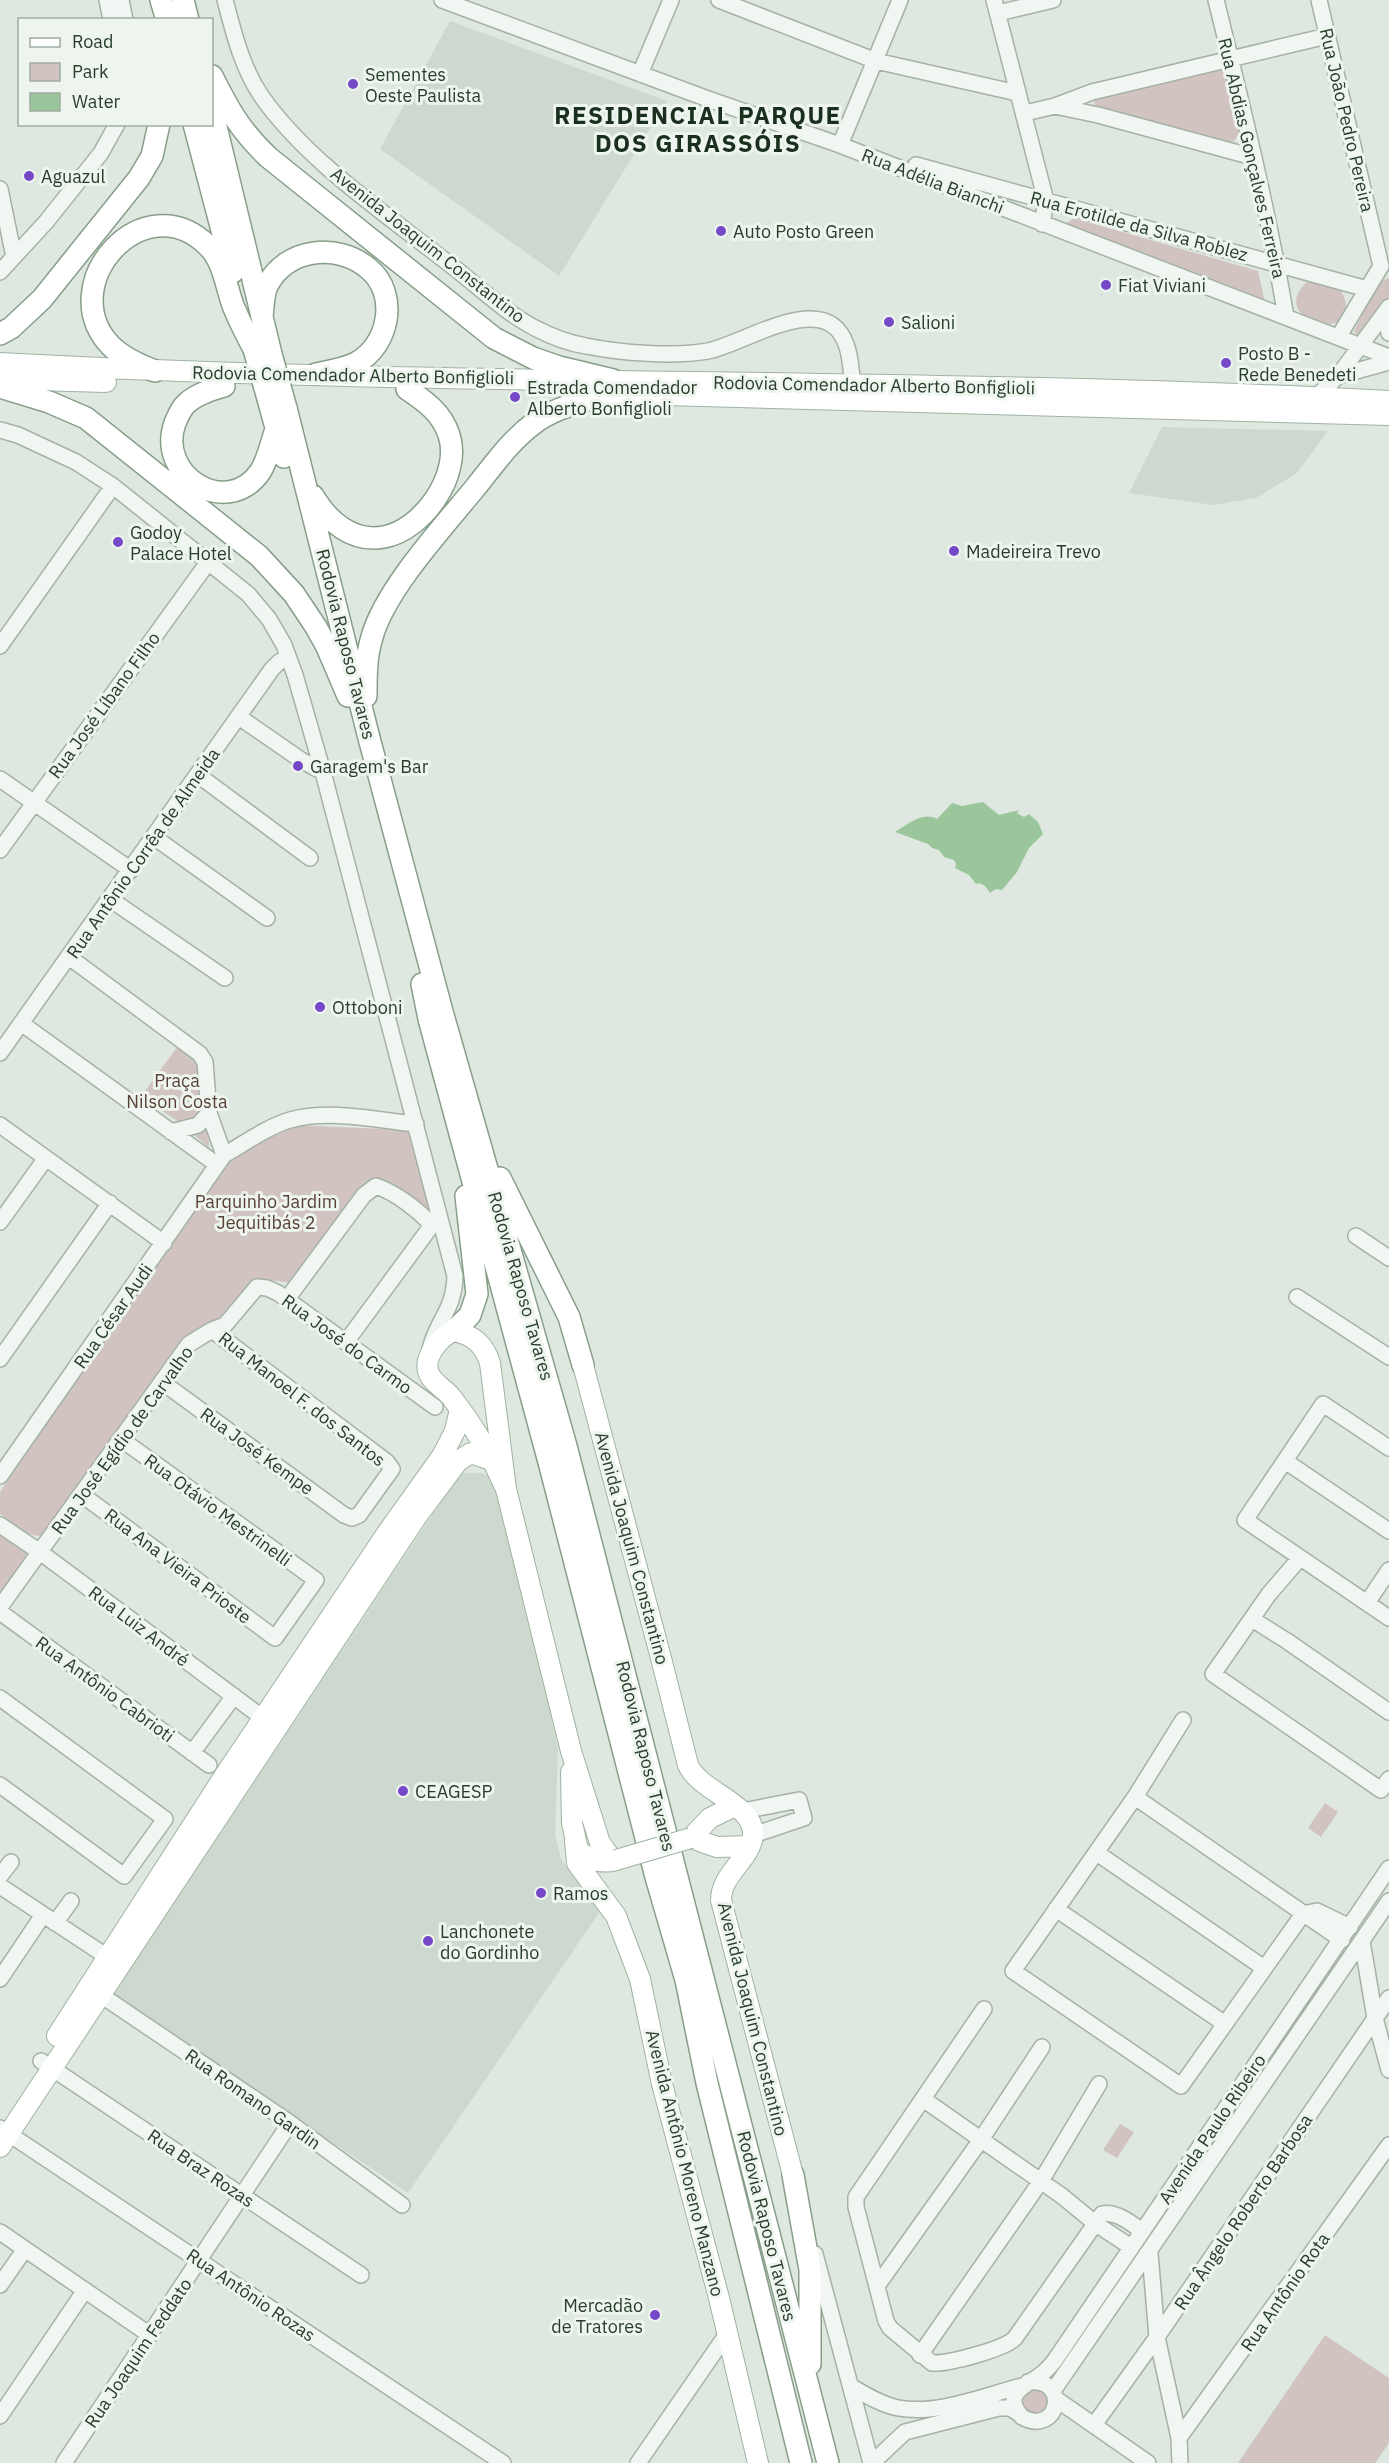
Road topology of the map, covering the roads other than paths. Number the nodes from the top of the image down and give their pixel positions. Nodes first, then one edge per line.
1 (107, 0) edge
2 (121, 0) edge
3 (161, 0) edge
4 (183, 0) edge
5 (225, 0) edge
6 (442, 0) edge
7 (671, 0) edge
8 (720, 0) edge
9 (900, 0) edge
10 (1053, 0) edge
11 (1216, 0) edge
12 (1319, 0) edge
13 (996, 6) edge
14 (111, 18) edge
15 (125, 18) edge
16 (166, 18) edge
17 (188, 18) edge
18 (1327, 36) junction
19 (1230, 58) junction
20 (876, 60) junction
21 (640, 74) junction
22 (213, 78) edge
23 (1017, 93) junction
24 (1055, 106) junction
25 (1025, 113) junction
26 (213, 114) edge
27 (116, 126) edge
28 (159, 126) edge
29 (195, 126) edge
30 (840, 145) junction
31 (1254, 158) junction
32 (0, 189) edge
33 (1046, 201) junction
34 (1041, 224) junction
35 (14, 257) junction
36 (1277, 264) junction
37 (1385, 268) edge
38 (0, 272) edge
39 (1367, 289) junction
40 (1387, 310) edge
41 (1286, 316) junction
42 (262, 318) junction
43 (1389, 333) edge
44 (0, 334) edge
45 (1339, 336) junction
46 (1361, 345) junction
47 (262, 352) junction
48 (1389, 357) edge
49 (1389, 362) edge
50 (0, 363) edge
51 (155, 371) junction
52 (316, 374) junction
53 (1338, 376) junction
54 (0, 379) edge
55 (853, 385) junction
56 (224, 386) junction
57 (611, 386) junction
58 (0, 387) edge
59 (407, 389) junction
60 (1316, 397) junction
61 (1389, 401) edge
62 (278, 407) junction
63 (1389, 415) edge
64 (276, 429) junction
65 (0, 430) edge
66 (304, 480) junction
67 (113, 486) junction
68 (209, 561) junction
69 (0, 646) edge
70 (288, 657) junction
71 (348, 696) junction
72 (239, 717) junction
73 (369, 738) junction
74 (323, 772) junction
75 (198, 775) junction
76 (0, 779) edge
77 (34, 802) junction
78 (154, 837) junction
79 (0, 850) edge
80 (310, 858) dead end
81 (130, 870) junction
82 (110, 899) junction
83 (267, 918) dead end
84 (69, 957) junction
85 (225, 978) dead end
86 (21, 1023) junction
87 (0, 1053) edge
88 (462, 1111) junction
89 (209, 1113) junction
90 (416, 1124) junction
91 (0, 1125) edge
92 (171, 1132) junction
93 (46, 1158) junction
94 (220, 1160) junction
95 (110, 1203) junction
96 (436, 1221) junction
97 (0, 1222) edge
98 (1356, 1236) dead end
99 (164, 1243) junction
100 (1389, 1258) edge
101 (257, 1287) joint
102 (1297, 1297) dead end
103 (287, 1299) junction
104 (212, 1330) junction
105 (454, 1331) junction
106 (346, 1342) junction
107 (1389, 1358) edge
108 (0, 1359) edge
109 (429, 1359) junction
110 (583, 1365) joint
111 (162, 1382) junction
112 (435, 1407) dead end
113 (460, 1409) junction
114 (121, 1439) junction
115 (1389, 1448) edge
116 (494, 1461) junction
117 (1285, 1461) junction
118 (0, 1476) edge
119 (506, 1489) junction
120 (81, 1494) junction
121 (352, 1518) joint
122 (0, 1525) edge
123 (1389, 1532) edge
124 (40, 1552) junction
125 (1300, 1558) junction
126 (1389, 1570) edge
127 (1367, 1603) junction
128 (0, 1607) edge
129 (0, 1612) edge
130 (1389, 1618) edge
131 (1252, 1619) junction
132 (275, 1638) joint
133 (234, 1696) junction
134 (0, 1698) edge
135 (1389, 1712) edge
136 (1183, 1720) dead end
137 (271, 1723) junction
138 (571, 1751) junction
139 (192, 1753) junction
140 (209, 1765) dead end
141 (1389, 1779) edge
142 (0, 1785) edge
143 (1136, 1797) junction
144 (739, 1809) junction
145 (691, 1838) junction
146 (575, 1841) junction
147 (751, 1841) junction
148 (1097, 1852) junction
149 (616, 1860) junction
150 (11, 1862) dead end
151 (1389, 1868) edge
152 (0, 1876) edge
153 (0, 1886) edge
154 (71, 1901) dead end
155 (1389, 1901) edge
156 (1056, 1909) junction
157 (1302, 1914) junction
158 (49, 1919) junction
159 (1346, 1934) junction
160 (1362, 1941) junction
161 (114, 1962) junction
162 (1264, 1968) junction
163 (0, 1979) edge
164 (95, 1991) junction
165 (1389, 1998) edge
166 (984, 2009) dead end
167 (1376, 2018) junction
168 (1225, 2024) junction
169 (1042, 2047) dead end
170 (47, 2065) junction
171 (1389, 2070) edge
172 (1099, 2084) dead end
173 (922, 2099) junction
174 (290, 2123) junction
175 (2, 2133) edge
176 (980, 2141) junction
177 (1389, 2145) edge
178 (793, 2175) junction
179 (1041, 2181) junction
180 (242, 2195) junction
181 (402, 2205) dead end
182 (1096, 2224) junction
183 (1142, 2231) junction
184 (0, 2232) edge
185 (1131, 2247) junction
186 (25, 2249) junction
187 (1150, 2253) junction
188 (199, 2261) junction
189 (361, 2275) dead end
190 (0, 2285) edge
191 (877, 2286) junction
192 (758, 2289) junction
193 (85, 2290) junction
194 (150, 2335) junction
195 (1158, 2337) junction
196 (729, 2338) junction
197 (920, 2355) junction
198 (1025, 2384) junction
199 (852, 2387) junction
200 (810, 2392) junction
201 (1055, 2395) junction
202 (1018, 2413) junction
203 (0, 2416) edge
204 (1094, 2425) junction
205 (1179, 2438) junction
206 (1180, 2462) edge
207 (64, 2463) edge
208 (503, 2463) edge
209 (638, 2463) edge
210 (758, 2463) edge
211 (785, 2463) edge
212 (801, 2463) edge
213 (828, 2463) edge
214 (871, 2463) edge
215 (1148, 2463) edge

1 - 14 street
2 - 15 street
3 - 16 highway
4 - 17 highway
5 - 55 street, Avenida Joaquim Constantino
6 - 21 street, Rua Adélia Bianchi
7 - 21 street
8 - 20 street
9 - 20 street
10 - 13 street
11 - 19 street, Rua Abdias Gonçalves Ferreira
12 - 18 street, Rua João Pedro Pereira
13 - 23 street
18 - 19 street
18 - 37 street, Rua João Pedro Pereira
19 - 24 street
19 - 31 street, Rua Abdias Gonçalves Ferreira
20 - 23 street
20 - 30 street
21 - 30 street, Rua Adélia Bianchi
22 - 57 highway
23 - 25 street
24 - 25 street
24 - 31 street
25 - 33 street
26 - 42 highway, Rodovia Raposo Tavares
27 - 35 street
28 - 44 highway
29 - 47 highway, Rodovia Raposo Tavares
30 - 33 street, Rua Erotilde da Silva Roblez
30 - 34 street, Rua Adélia Bianchi
31 - 36 street, Rua Abdias Gonçalves Ferreira
32 - 35 street
33 - 34 street
33 - 36 street, Rua Erotilde da Silva Roblez
34 - 41 street, Rua Adélia Bianchi
35 - 38 street
36 - 39 street, Rua Erotilde da Silva Roblez
36 - 41 street, Rua Abdias Gonçalves Ferreira
37 - 39 street, Rua João Pedro Pereira
39 - 45 street, Rua João Pedro Pereira
40 - 43 street
40 - 46 street
41 - 45 street, Rua Adélia Bianchi
42 - 47 highway, Rodovia Raposo Tavares
42 - 52 highway
45 - 46 street, Rua Adélia Bianchi
46 - 48 street, Rua Adélia Bianchi
46 - 53 street
47 - 51 highway
47 - 62 highway, Rodovia Raposo Tavares, bridge
49 - 53 street
50 - 51 main road, Rodovia Comendador Alberto Bonfiglioli
51 - 52 main road, Rodovia Comendador Alberto Bonfiglioli
52 - 57 main road, Rodovia Comendador Alberto Bonfiglioli
53 - 60 street
54 - 56 main road, Rodovia Comendador Alberto Bonfiglioli
55 - 57 main road, Rodovia Comendador Alberto Bonfiglioli
55 - 60 main road, Rodovia Comendador Alberto Bonfiglioli
56 - 59 main road, Rodovia Comendador Alberto Bonfiglioli
56 - 64 highway
57 - 59 main road, Rodovia Comendador Alberto Bonfiglioli
57 - 63 main road, Rodovia Comendador Alberto Bonfiglioli
57 - 73 highway
58 - 71 highway
59 - 66 highway
60 - 61 main road, Rodovia Comendador Alberto Bonfiglioli
62 - 64 highway, Rodovia Raposo Tavares
62 - 66 highway, Rodovia Raposo Tavares
64 - 71 highway, Rodovia Raposo Tavares
65 - 67 street
66 - 73 highway, Rodovia Raposo Tavares
67 - 68 street
67 - 69 street
68 - 70 street
68 - 77 street, Rua José Líbano Filho
70 - 72 street, Rua Antônio Corrêa de Almeida
70 - 74 street
71 - 88 highway, Rodovia Raposo Tavares
72 - 74 street
72 - 75 street, Rua Antônio Corrêa de Almeida
73 - 88 highway, Rodovia Raposo Tavares
74 - 90 street
75 - 78 street, Rua Antônio Corrêa de Almeida
75 - 80 street
76 - 77 street
77 - 79 street, Rua José Líbano Filho
77 - 81 street
78 - 81 street, Rua Antônio Corrêa de Almeida
78 - 83 street
81 - 82 street, Rua Antônio Corrêa de Almeida
82 - 84 street, Rua Antônio Corrêa de Almeida
82 - 85 street
84 - 86 street, Rua Antônio Corrêa de Almeida
84 - 89 street
86 - 87 street, Rua Antônio Corrêa de Almeida
86 - 92 street
88 - 105 highway
88 - 110 highway
88 - 192 highway, Rodovia Raposo Tavares
88 - 200 highway, Rodovia Raposo Tavares
89 - 92 street
89 - 94 street
90 - 94 street
90 - 96 street
91 - 93 street
92 - 94 street
93 - 95 street
93 - 97 street
94 - 99 street, Rua César Audi
95 - 99 street
95 - 108 street
96 - 103 street
96 - 106 street
96 - 109 street
98 - 100 street
99 - 118 street, Rua César Audi
101 - 103 street, Rua José do Carmo
101 - 104 street, Rua José Egídio de Carvalho
102 - 107 street
103 - 106 street, Rua José do Carmo
104 - 111 street, Rua José Egídio de Carvalho
104 - 121 street, Rua Manoel F. dos Santos
105 - 109 main road
105 - 119 main road, Avenida Antônio Moreno Manzano
106 - 112 street, Rua José do Carmo
109 - 113 main road, Avenida Antônio Moreno Manzano
110 - 144 main road, Avenida Joaquim Constantino
111 - 114 street, Rua José Egídio de Carvalho
111 - 121 street, Rua José Kempe
113 - 116 main road, Avenida Antônio Moreno Manzano
113 - 137 main road
114 - 120 street, Rua José Egídio de Carvalho
114 - 132 street, Rua Otávio Mestrinelli
115 - 117 street
116 - 119 main road, Avenida Antônio Moreno Manzano
116 - 137 main road
117 - 123 street
117 - 125 street
119 - 138 main road, Avenida Antônio Moreno Manzano
120 - 124 street, Rua José Egídio de Carvalho
120 - 132 street, Rua Ana Vieira Prioste
122 - 124 street, Rua Luiz André
124 - 128 street, Rua José Egídio de Carvalho
124 - 133 street, Rua Luiz André
125 - 127 street
125 - 131 street
126 - 127 street
127 - 130 street
129 - 139 street, Rua Antônio Cabrioti
131 - 135 street
131 - 141 street
133 - 137 street, Rua Luiz André
133 - 139 street
134 - 142 street
136 - 143 street
137 - 161 main road
138 - 146 main road, Avenida Antônio Moreno Manzano
138 - 149 main road, Avenida Antônio Moreno Manzano
139 - 140 street, Rua Antônio Cabrioti
143 - 148 street
143 - 157 street
144 - 145 main road
144 - 147 main road
144 - 147 street
145 - 147 main road
145 - 149 main road, bridge
146 - 149 main road
146 - 196 main road, Avenida Antônio Moreno Manzano
147 - 178 main road, Avenida Joaquim Constantino
148 - 156 street
148 - 162 street
150 - 152 street
151 - 159 street, Avenida Paulo Ribeiro
153 - 158 street
154 - 158 street
155 - 160 street
156 - 168 street
156 - 168 street
157 - 159 street
157 - 162 street
158 - 161 street
158 - 163 street
159 - 183 street, Avenida Paulo Ribeiro
160 - 167 street
160 - 187 street
161 - 164 main road
162 - 168 street
164 - 170 main road
164 - 174 street, Rua Romano Gardin
165 - 167 street, Rua Ângelo Roberto Barbosa
166 - 173 street
167 - 171 street
167 - 195 street, Rua Ângelo Roberto Barbosa
169 - 176 street
170 - 175 main road
170 - 180 street, Rua Braz Rozas
172 - 179 street
173 - 176 street
173 - 191 street
174 - 180 street, Rua Joaquim Feddato
174 - 181 street, Rua Romano Gardin
175 - 188 street, Rua Antônio Rozas
176 - 179 street
176 - 191 street
177 - 205 street, Rua Antônio Rota
178 - 199 street, Avenida Joaquim Constantino
178 - 200 highway
179 - 182 street
179 - 197 street
180 - 188 street, Rua Joaquim Feddato
180 - 189 street, Rua Braz Rozas
182 - 183 street
182 - 185 street
182 - 197 street
183 - 185 street, Avenida Paulo Ribeiro
184 - 186 street
185 - 198 street, Avenida Paulo Ribeiro
186 - 190 street
186 - 193 street
187 - 195 street
187 - 201 street
188 - 194 street, Rua Joaquim Feddato
188 - 208 street, Rua Antônio Rozas
191 - 197 street
192 - 211 highway
192 - 212 highway, Rodovia Raposo Tavares
193 - 194 street
193 - 203 street
194 - 207 street, Rua Joaquim Feddato
195 - 204 street, Rua Ângelo Roberto Barbosa
195 - 205 street
196 - 209 street
196 - 210 main road, Avenida Antônio Moreno Manzano
198 - 199 street, Avenida Paulo Ribeiro
198 - 201 street
198 - 202 street
199 - 214 street, Avenida Joaquim Constantino
200 - 213 highway, Rodovia Raposo Tavares
201 - 202 street
201 - 204 street
202 - 214 street
204 - 215 street
205 - 206 street

